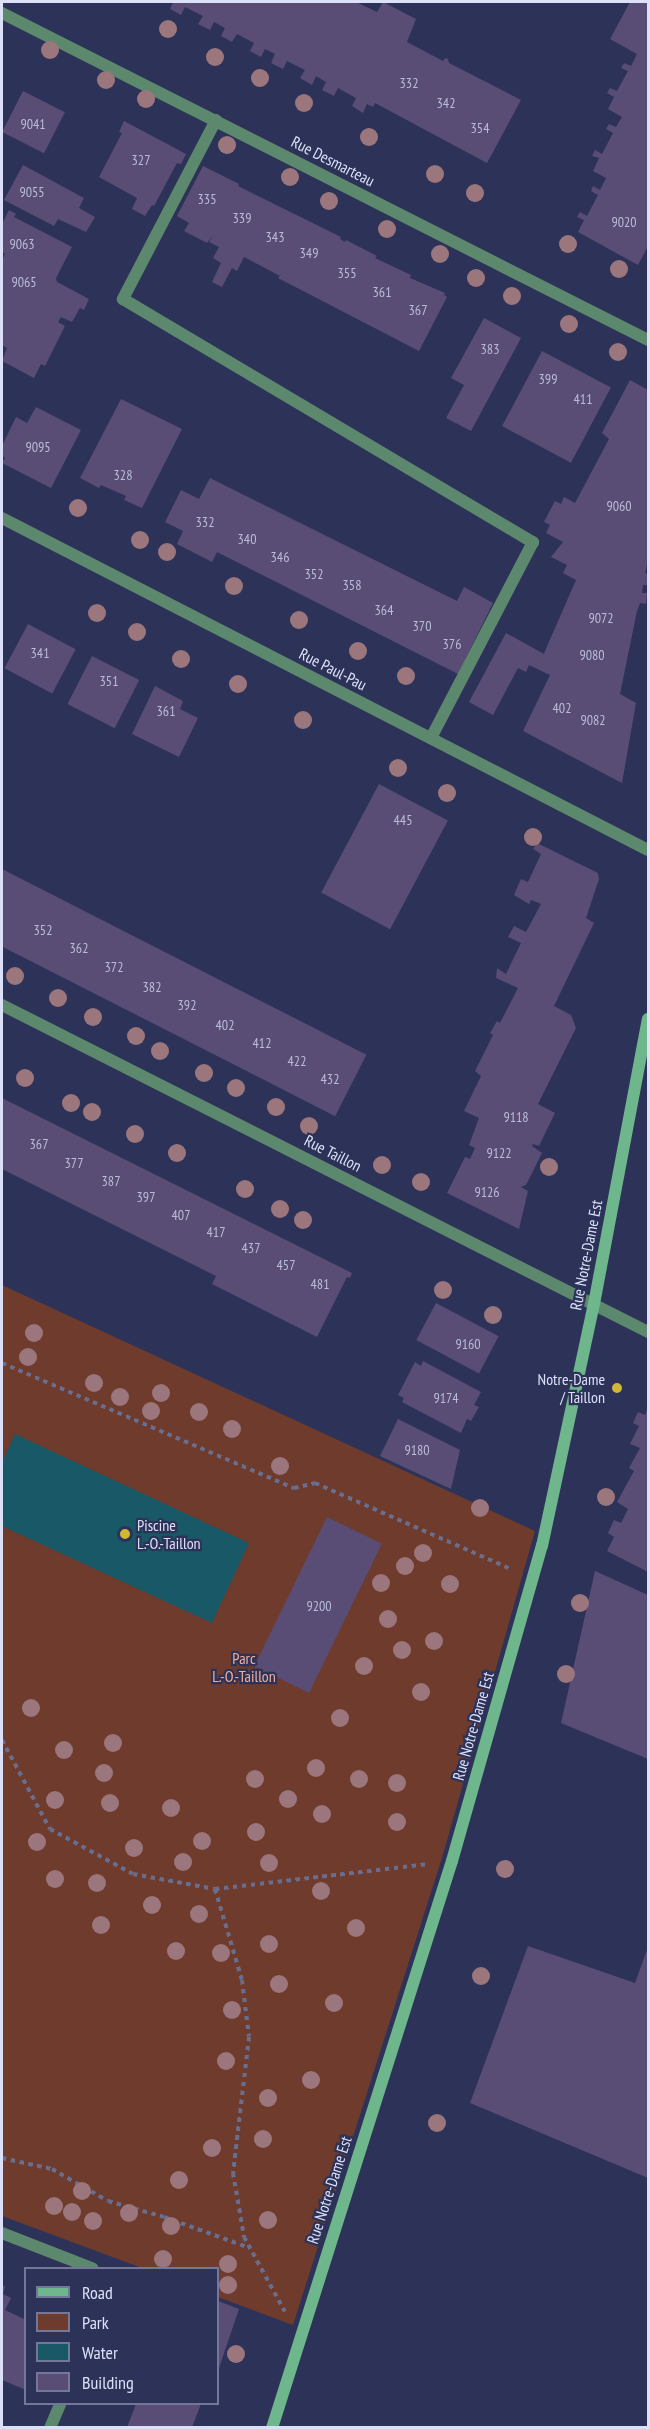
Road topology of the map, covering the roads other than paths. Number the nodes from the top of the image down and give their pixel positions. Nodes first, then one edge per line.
1 (2, 12) edge
2 (216, 120) junction
3 (648, 340) edge
4 (2, 518) edge
5 (431, 738) junction
6 (648, 850) edge
7 (2, 1005) edge
8 (648, 1019) edge
9 (594, 1304) junction
10 (648, 1332) edge
11 (2, 2233) edge
12 (89, 2267) edge
13 (59, 2405) edge
14 (50, 2427) edge
15 (272, 2427) edge

1 - 2 street, Rue Desmarteau
2 - 3 street, Rue Desmarteau
2 - 5 street
4 - 5 street, Rue Paul-Pau
5 - 6 street, Rue Paul-Pau
7 - 9 street, Rue Taillon
8 - 9 main road, Rue Notre-Dame Est
9 - 10 street, Rue Taillon
9 - 15 main road, Rue Notre-Dame Est
11 - 12 street
13 - 14 street

